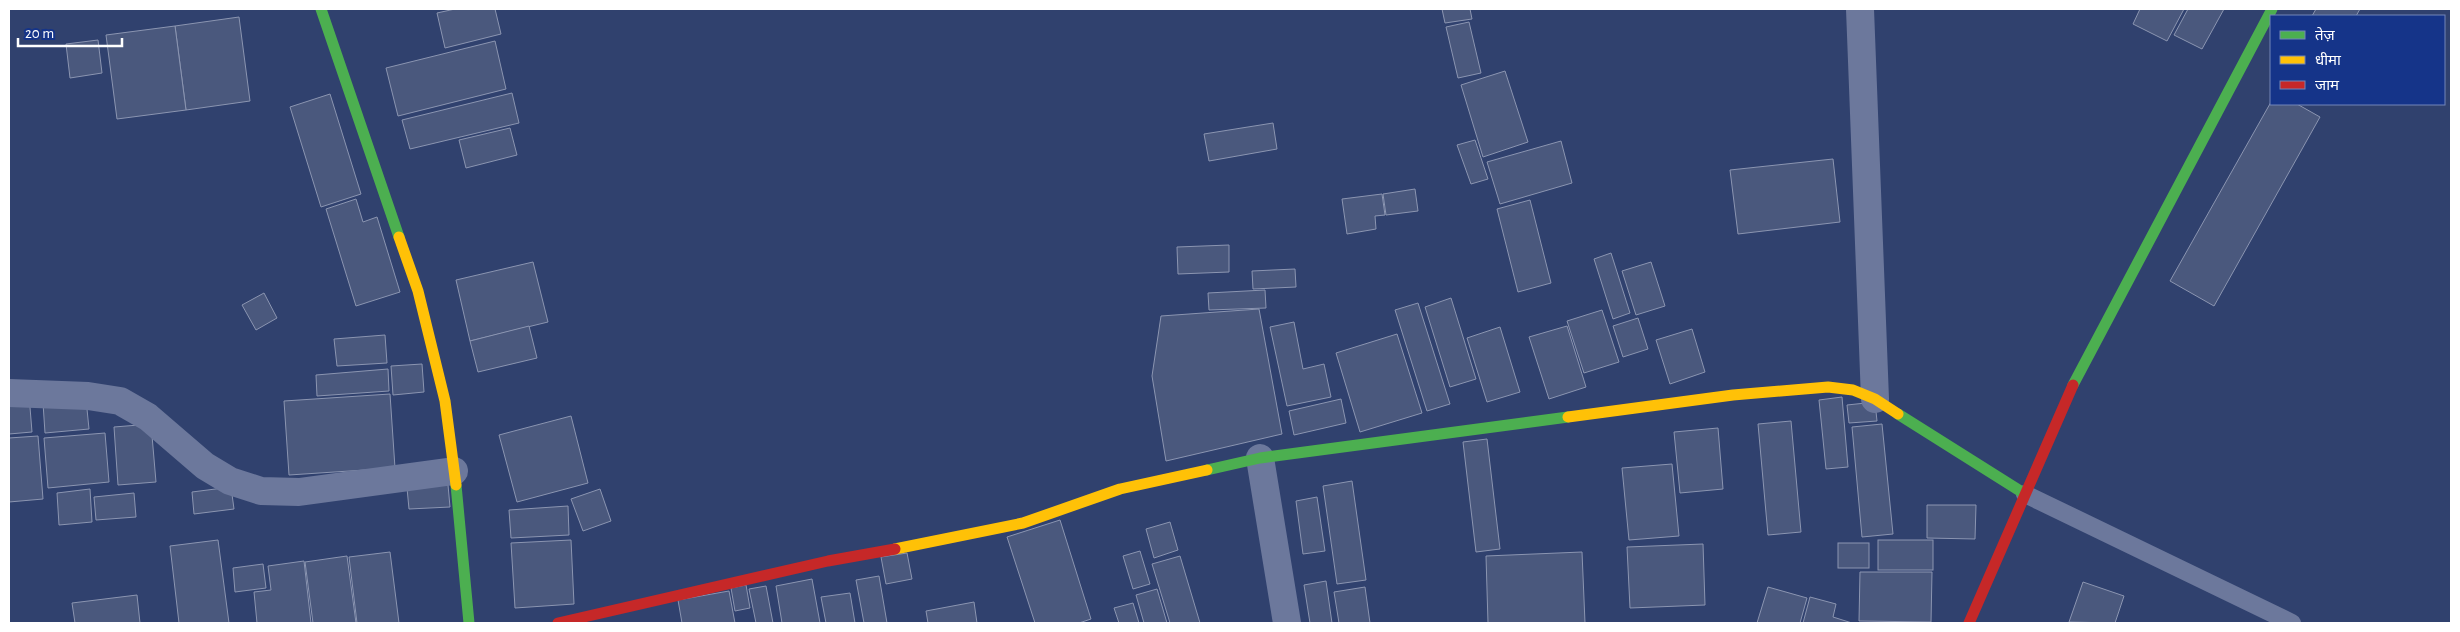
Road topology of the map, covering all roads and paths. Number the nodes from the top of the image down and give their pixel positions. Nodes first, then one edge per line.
1 (321, 9) edge
2 (1860, 9) edge
3 (2272, 9) edge
4 (9, 393) edge
5 (1875, 399) junction
6 (1260, 458) junction
7 (454, 471) junction
8 (2026, 494) junction
9 (469, 623) edge
10 (558, 623) edge
11 (1287, 623) edge
12 (1969, 623) edge
13 (2292, 623) edge

1 - 7 street
2 - 5 street
3 - 8 street
4 - 7 street
5 - 6 street
5 - 8 street
6 - 10 street
6 - 11 street
7 - 9 street
8 - 12 street
8 - 13 lane

